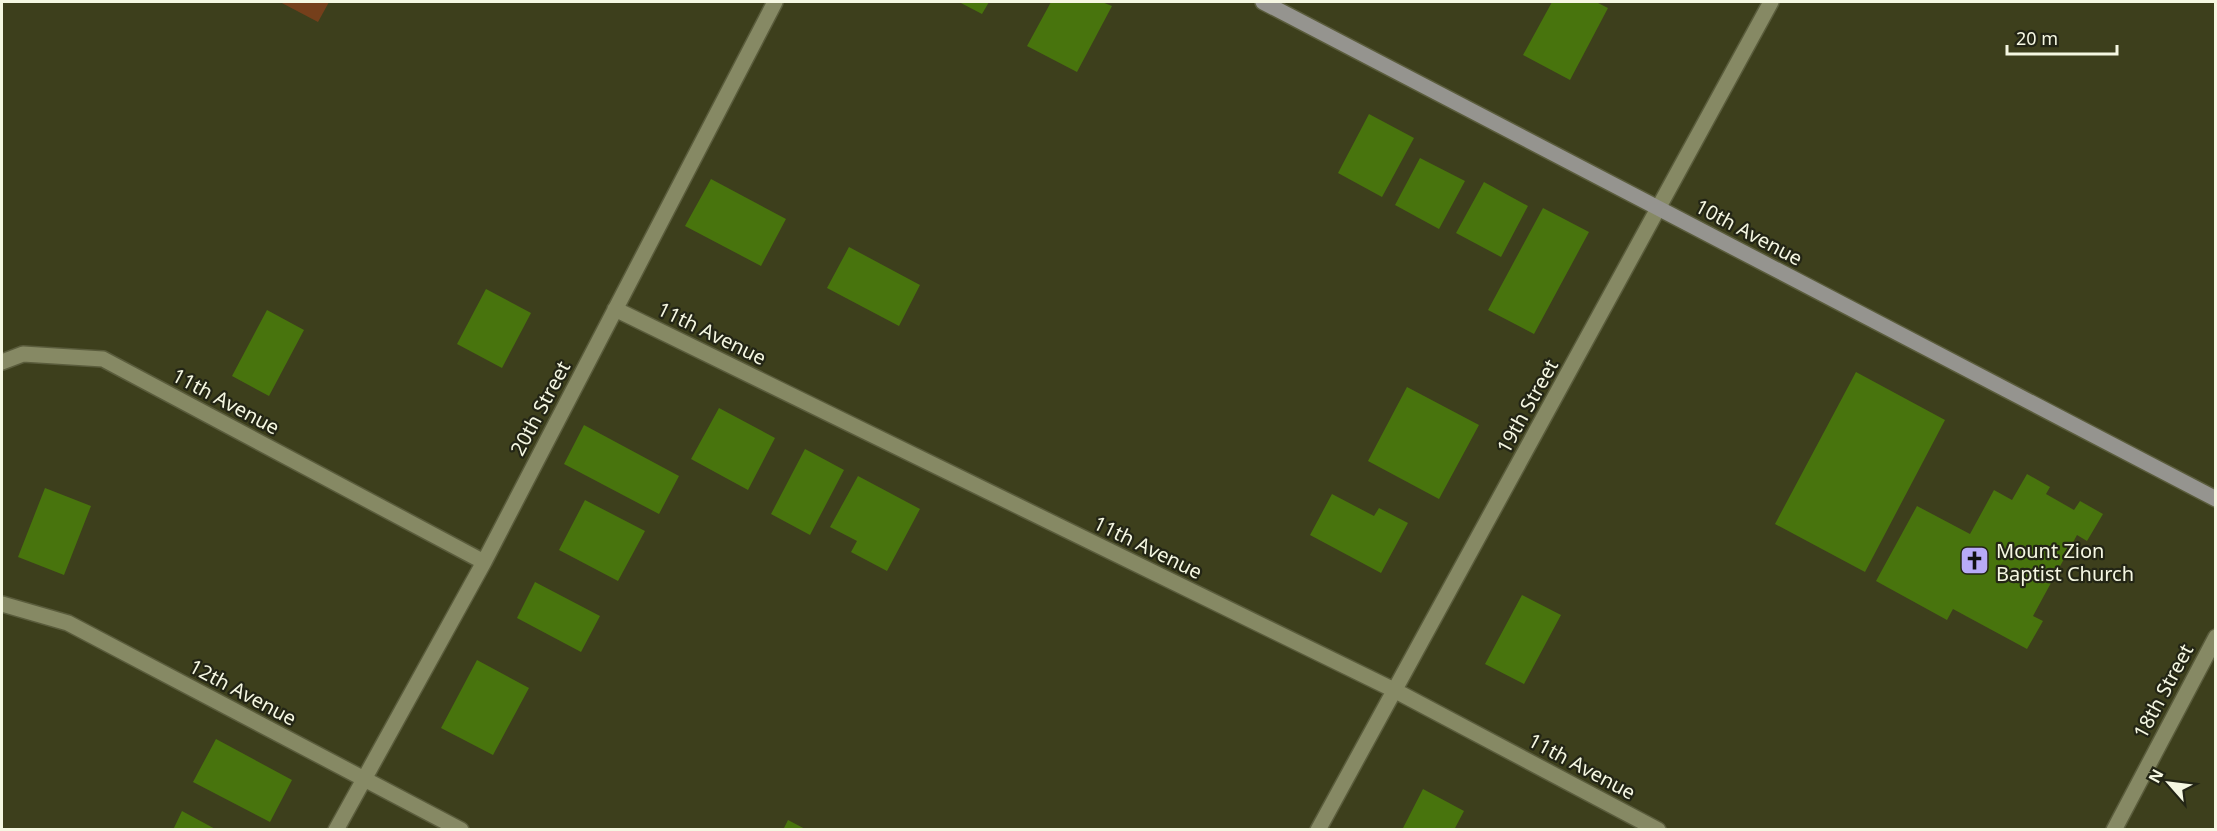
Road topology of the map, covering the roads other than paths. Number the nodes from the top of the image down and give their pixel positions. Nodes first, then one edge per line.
1 (775, 2) edge
2 (1263, 2) edge
3 (1771, 2) edge
4 (1659, 208) junction
5 (615, 309) junction
6 (2, 362) edge
7 (2216, 499) edge
8 (484, 562) junction
9 (2, 604) edge
10 (2216, 637) edge
11 (1394, 690) junction
12 (363, 779) junction
13 (336, 830) edge
14 (461, 830) edge
15 (1318, 830) edge
16 (1658, 830) edge
17 (2114, 830) edge

1 - 5 street, 20th Street
2 - 4 street, 10th Avenue
3 - 4 street, 19th Street
4 - 7 street, 10th Avenue
4 - 11 street, 19th Street
5 - 8 street, 20th Street
5 - 11 street, 11th Avenue
6 - 8 street, 11th Avenue
8 - 12 street, 20th Street
9 - 12 street, 12th Avenue
10 - 17 street, 18th Street
11 - 15 street, 19th Street
11 - 16 street, 11th Avenue
12 - 13 street, 20th Street
12 - 14 street, 12th Avenue

